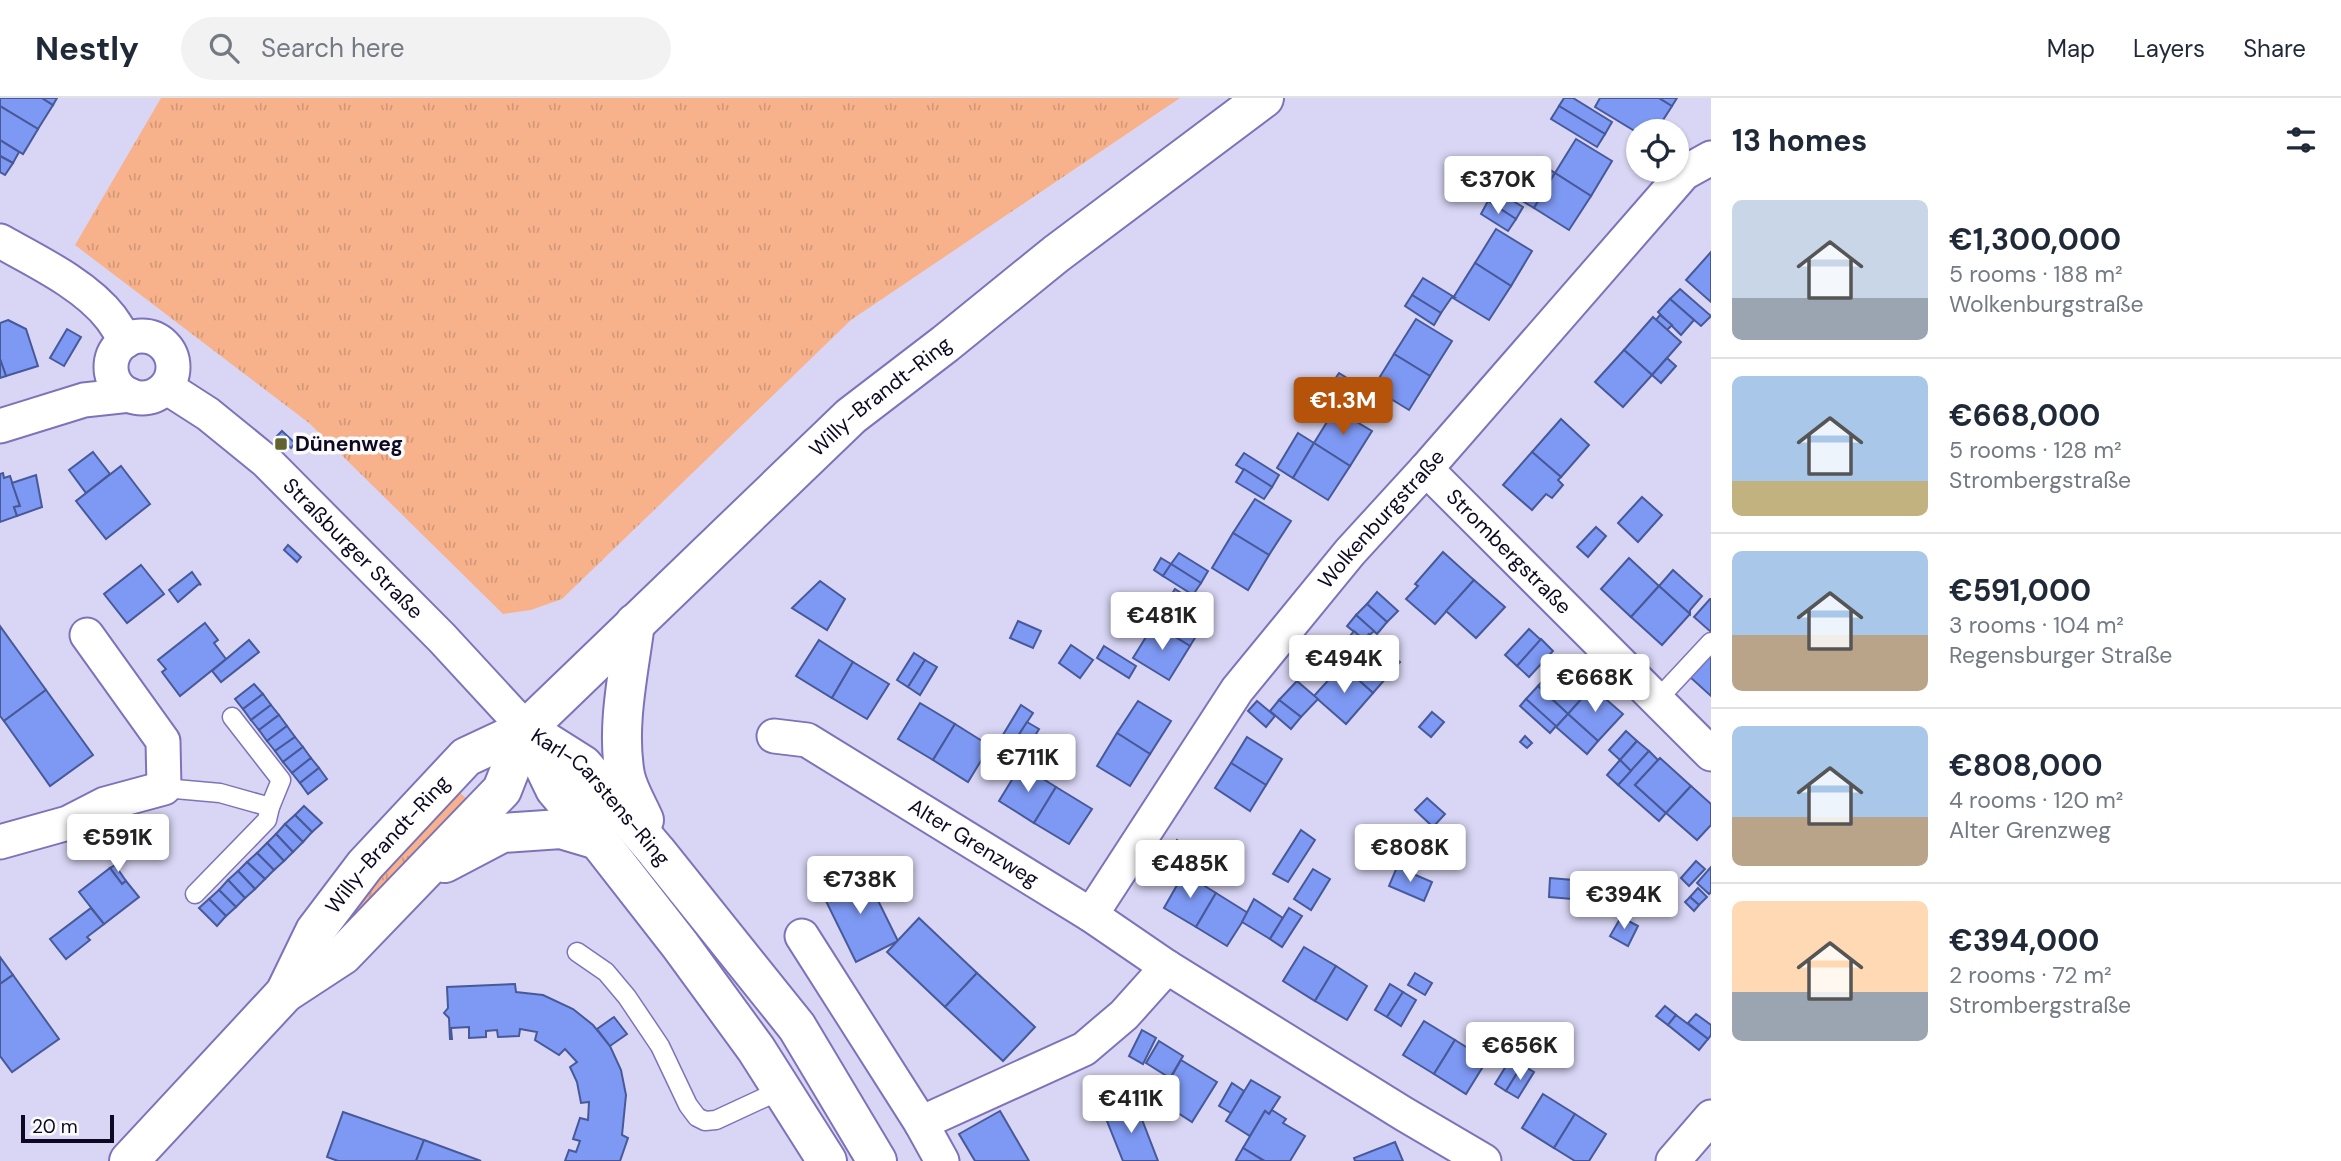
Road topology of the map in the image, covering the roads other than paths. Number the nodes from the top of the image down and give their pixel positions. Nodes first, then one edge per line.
1 (1264, 98) edge
2 (1711, 158) edge
3 (0, 241) edge
4 (126, 341) junction
5 (121, 383) junction
6 (166, 387) junction
7 (0, 426) edge
8 (1426, 469) junction
9 (635, 623) junction
10 (87, 635) dead end
11 (1711, 642) edge
12 (1657, 700) junction
13 (232, 717) dead end
14 (526, 729) junction
15 (774, 736) dead end
16 (1711, 754) edge
17 (164, 788) junction
18 (270, 807) junction
19 (598, 840) junction
20 (0, 842) edge
21 (656, 851) junction
22 (418, 876) junction
23 (195, 894) dead end
24 (1091, 915) junction
25 (802, 936) dead end
26 (577, 952) dead end
27 (1167, 967) junction
28 (285, 993) junction
29 (783, 1089) junction
30 (1711, 1118) edge
31 (922, 1123) junction
32 (129, 1161) edge
33 (827, 1161) edge
34 (877, 1161) edge
35 (942, 1161) edge
36 (1485, 1161) edge
37 (1673, 1161) edge

1 - 9 main road, Willy-Brandt-Ring
2 - 8 street, Wolkenburgstraße
3 - 4 street
4 - 5 street
4 - 6 street
5 - 6 street
5 - 7 street
6 - 14 street, Straßburger Straße
8 - 12 street, Strombergstraße
8 - 24 street, Wolkenburgstraße
9 - 14 main road, Willy-Brandt-Ring
9 - 21 main road
10 - 17 street
11 - 12 lane
12 - 16 street, Strombergstraße
13 - 18 lane
14 - 19 main road, Karl-Carstens-Ring
14 - 21 main road, Karl-Carstens-Ring
14 - 22 main road, Willy-Brandt-Ring
14 - 28 main road, Willy-Brandt-Ring
15 - 24 street, Alter Grenzweg
17 - 18 lane
17 - 20 street
18 - 23 lane
19 - 22 main road
19 - 29 main road, Karl-Carstens-Ring
21 - 34 main road, Karl-Carstens-Ring
22 - 28 main road, Willy-Brandt-Ring
24 - 27 street, Alter Grenzweg
25 - 31 street
26 - 29 lane
27 - 31 street
27 - 36 street, Alter Grenzweg
28 - 32 main road, Willy-Brandt-Ring
29 - 33 main road, Karl-Carstens-Ring
30 - 37 street
31 - 35 street

